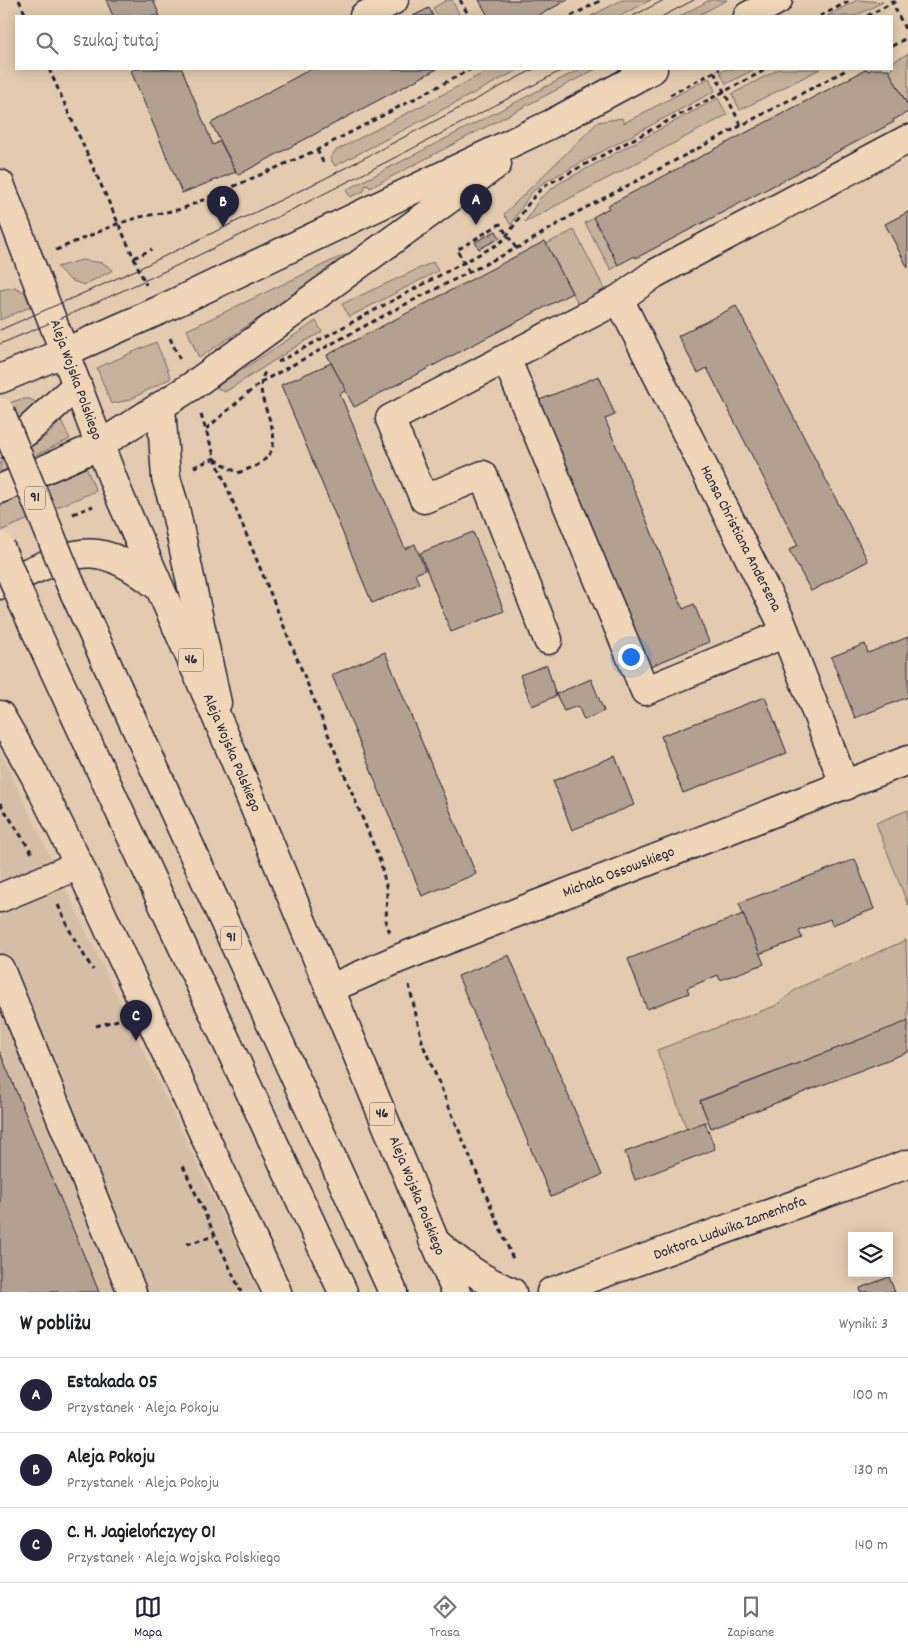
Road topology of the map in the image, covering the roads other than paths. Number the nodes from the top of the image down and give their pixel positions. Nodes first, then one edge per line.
1 (394, 0) edge
2 (778, 0) edge
3 (366, 15) edge
4 (750, 15) edge
5 (650, 70) edge
6 (551, 124) junction
7 (908, 139) edge
8 (1, 196) edge
9 (619, 299) junction
10 (65, 352) junction
11 (506, 358) junction
12 (0, 379) edge
13 (77, 385) junction
14 (161, 406) junction
15 (0, 412) edge
16 (0, 444) edge
17 (98, 446) junction
18 (0, 489) edge
19 (0, 546) edge
20 (0, 586) edge
21 (157, 586) junction
22 (776, 636) dead end
23 (548, 640) dead end
24 (0, 715) edge
25 (224, 734) junction
26 (908, 760) edge
27 (846, 786) junction
28 (79, 866) junction
29 (0, 898) edge
30 (0, 969) edge
31 (331, 988) junction
32 (908, 1164) edge
33 (433, 1240) junction
34 (132, 1292) edge
35 (277, 1292) edge
36 (344, 1292) edge
37 (393, 1292) edge
38 (456, 1292) edge
39 (512, 1292) edge
40 (551, 1292) edge

1 - 3 main road
2 - 4 main road
5 - 6 main road
6 - 10 main road
6 - 14 main road
7 - 9 main road
8 - 10 main road, Aleja Wojska Polskiego
9 - 11 main road
9 - 27 main road, Hansa Christiana Andersena
10 - 12 main road
10 - 13 main road, Aleja Wojska Polskiego / 46
11 - 22 main road
11 - 23 main road
13 - 16 main road
13 - 17 main road, Aleja Wojska Polskiego / 46
14 - 17 main road
14 - 25 main road
15 - 37 main road, 91, bridge
17 - 18 main road
17 - 21 main road, Aleja Wojska Polskiego / 46
19 - 36 main road, bridge
20 - 21 main road
21 - 25 main road, Aleja Wojska Polskiego / 46
24 - 28 main road
25 - 31 main road, Aleja Wojska Polskiego / 46
26 - 27 main road, Michała Ossowskiego
27 - 31 main road, Michała Ossowskiego
28 - 29 main road
28 - 35 main road
30 - 34 main road
31 - 33 main road, Aleja Wojska Polskiego / 46
32 - 40 main road, Doktora Ludwika Zamenhofa
33 - 38 main road, Aleja Wojska Polskiego / 46
33 - 39 main road

